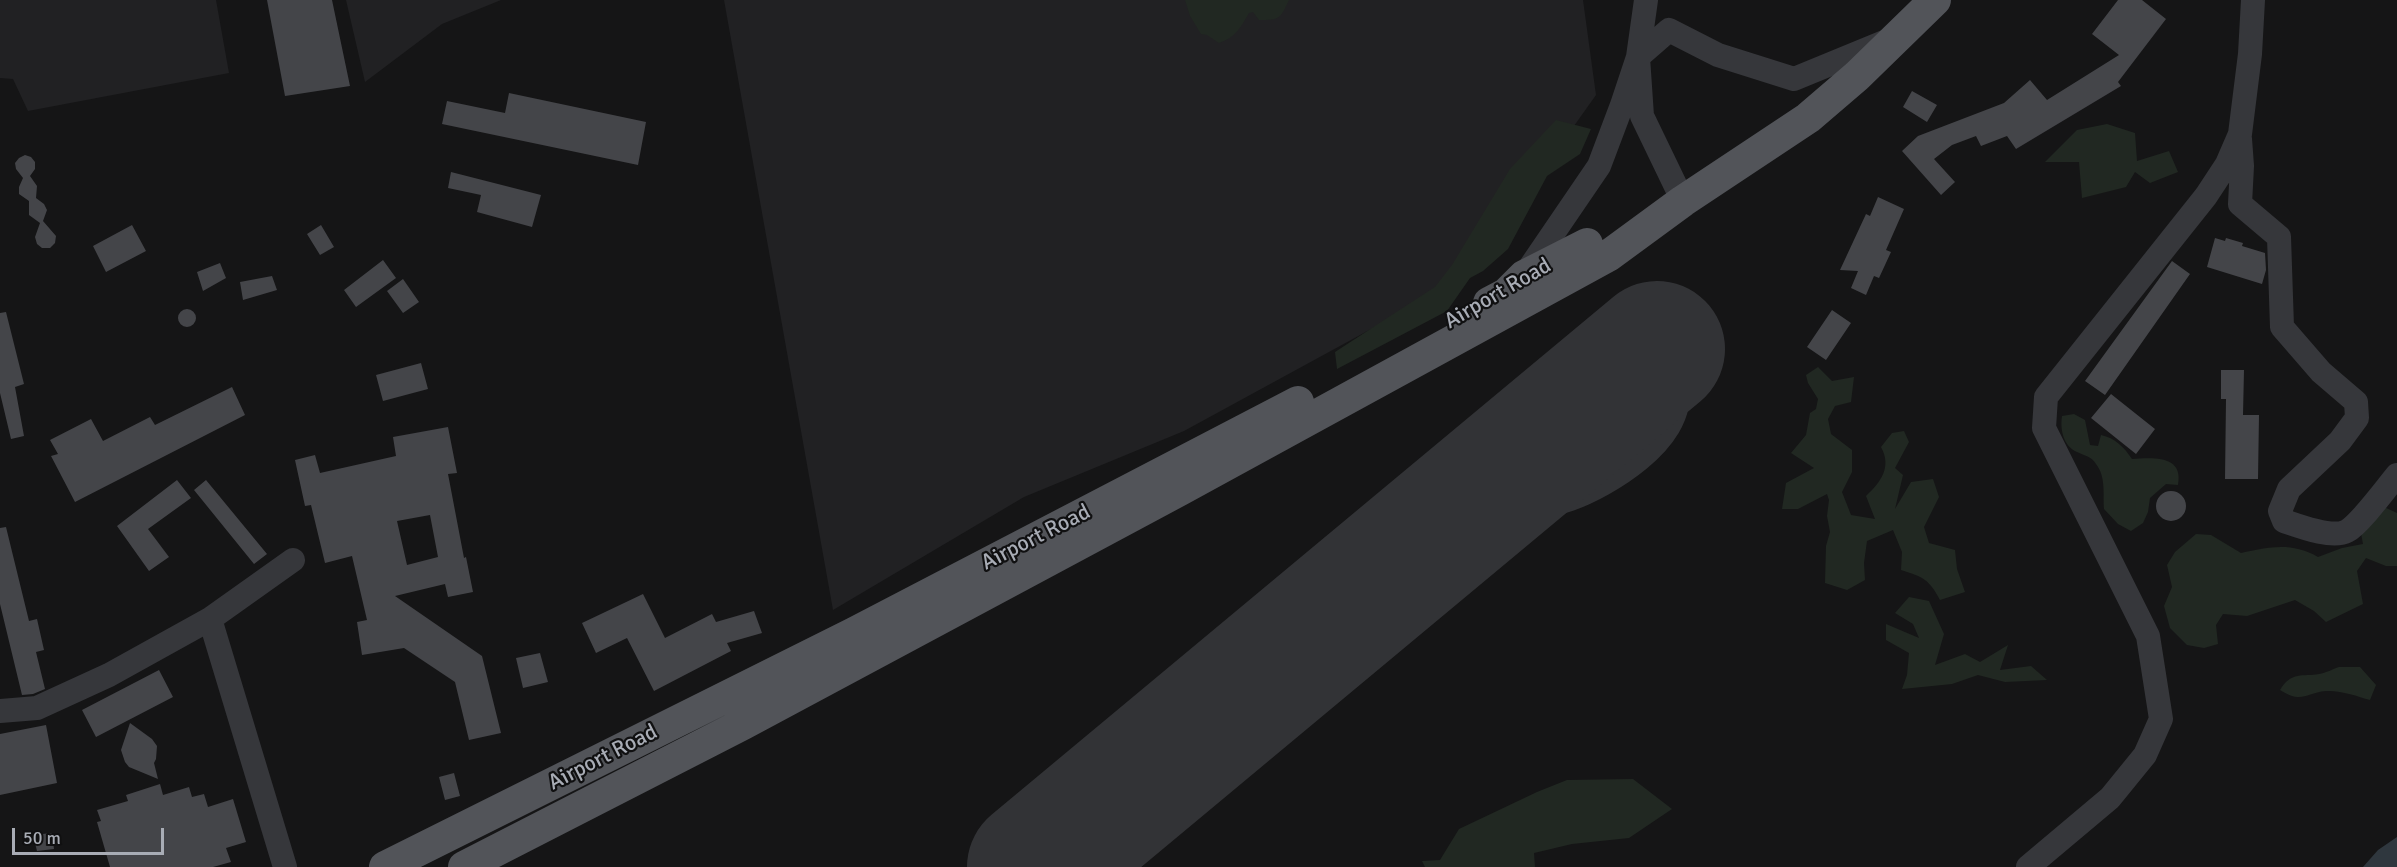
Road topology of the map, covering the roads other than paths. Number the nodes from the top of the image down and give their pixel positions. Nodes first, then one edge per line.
1 (1646, 0) edge
2 (1935, 0) edge
3 (2253, 0) edge
4 (1900, 35) junction
5 (1638, 57) junction
6 (2240, 134) junction
7 (1683, 201) junction
8 (1524, 276) junction
9 (2397, 475) edge
10 (293, 560) dead end
11 (210, 618) junction
12 (0, 711) edge
13 (285, 867) edge
14 (385, 867) edge
15 (464, 867) edge
16 (2028, 867) edge

1 - 5 street
2 - 4 main road, Airport Road
3 - 6 street
4 - 5 street
4 - 7 main road, Airport Road
5 - 7 street
5 - 8 street
6 - 9 street
6 - 16 street
7 - 8 main road, Airport Road
7 - 15 main road, Airport Road
8 - 14 main road, Airport Road
10 - 11 street
11 - 12 street
11 - 13 street

